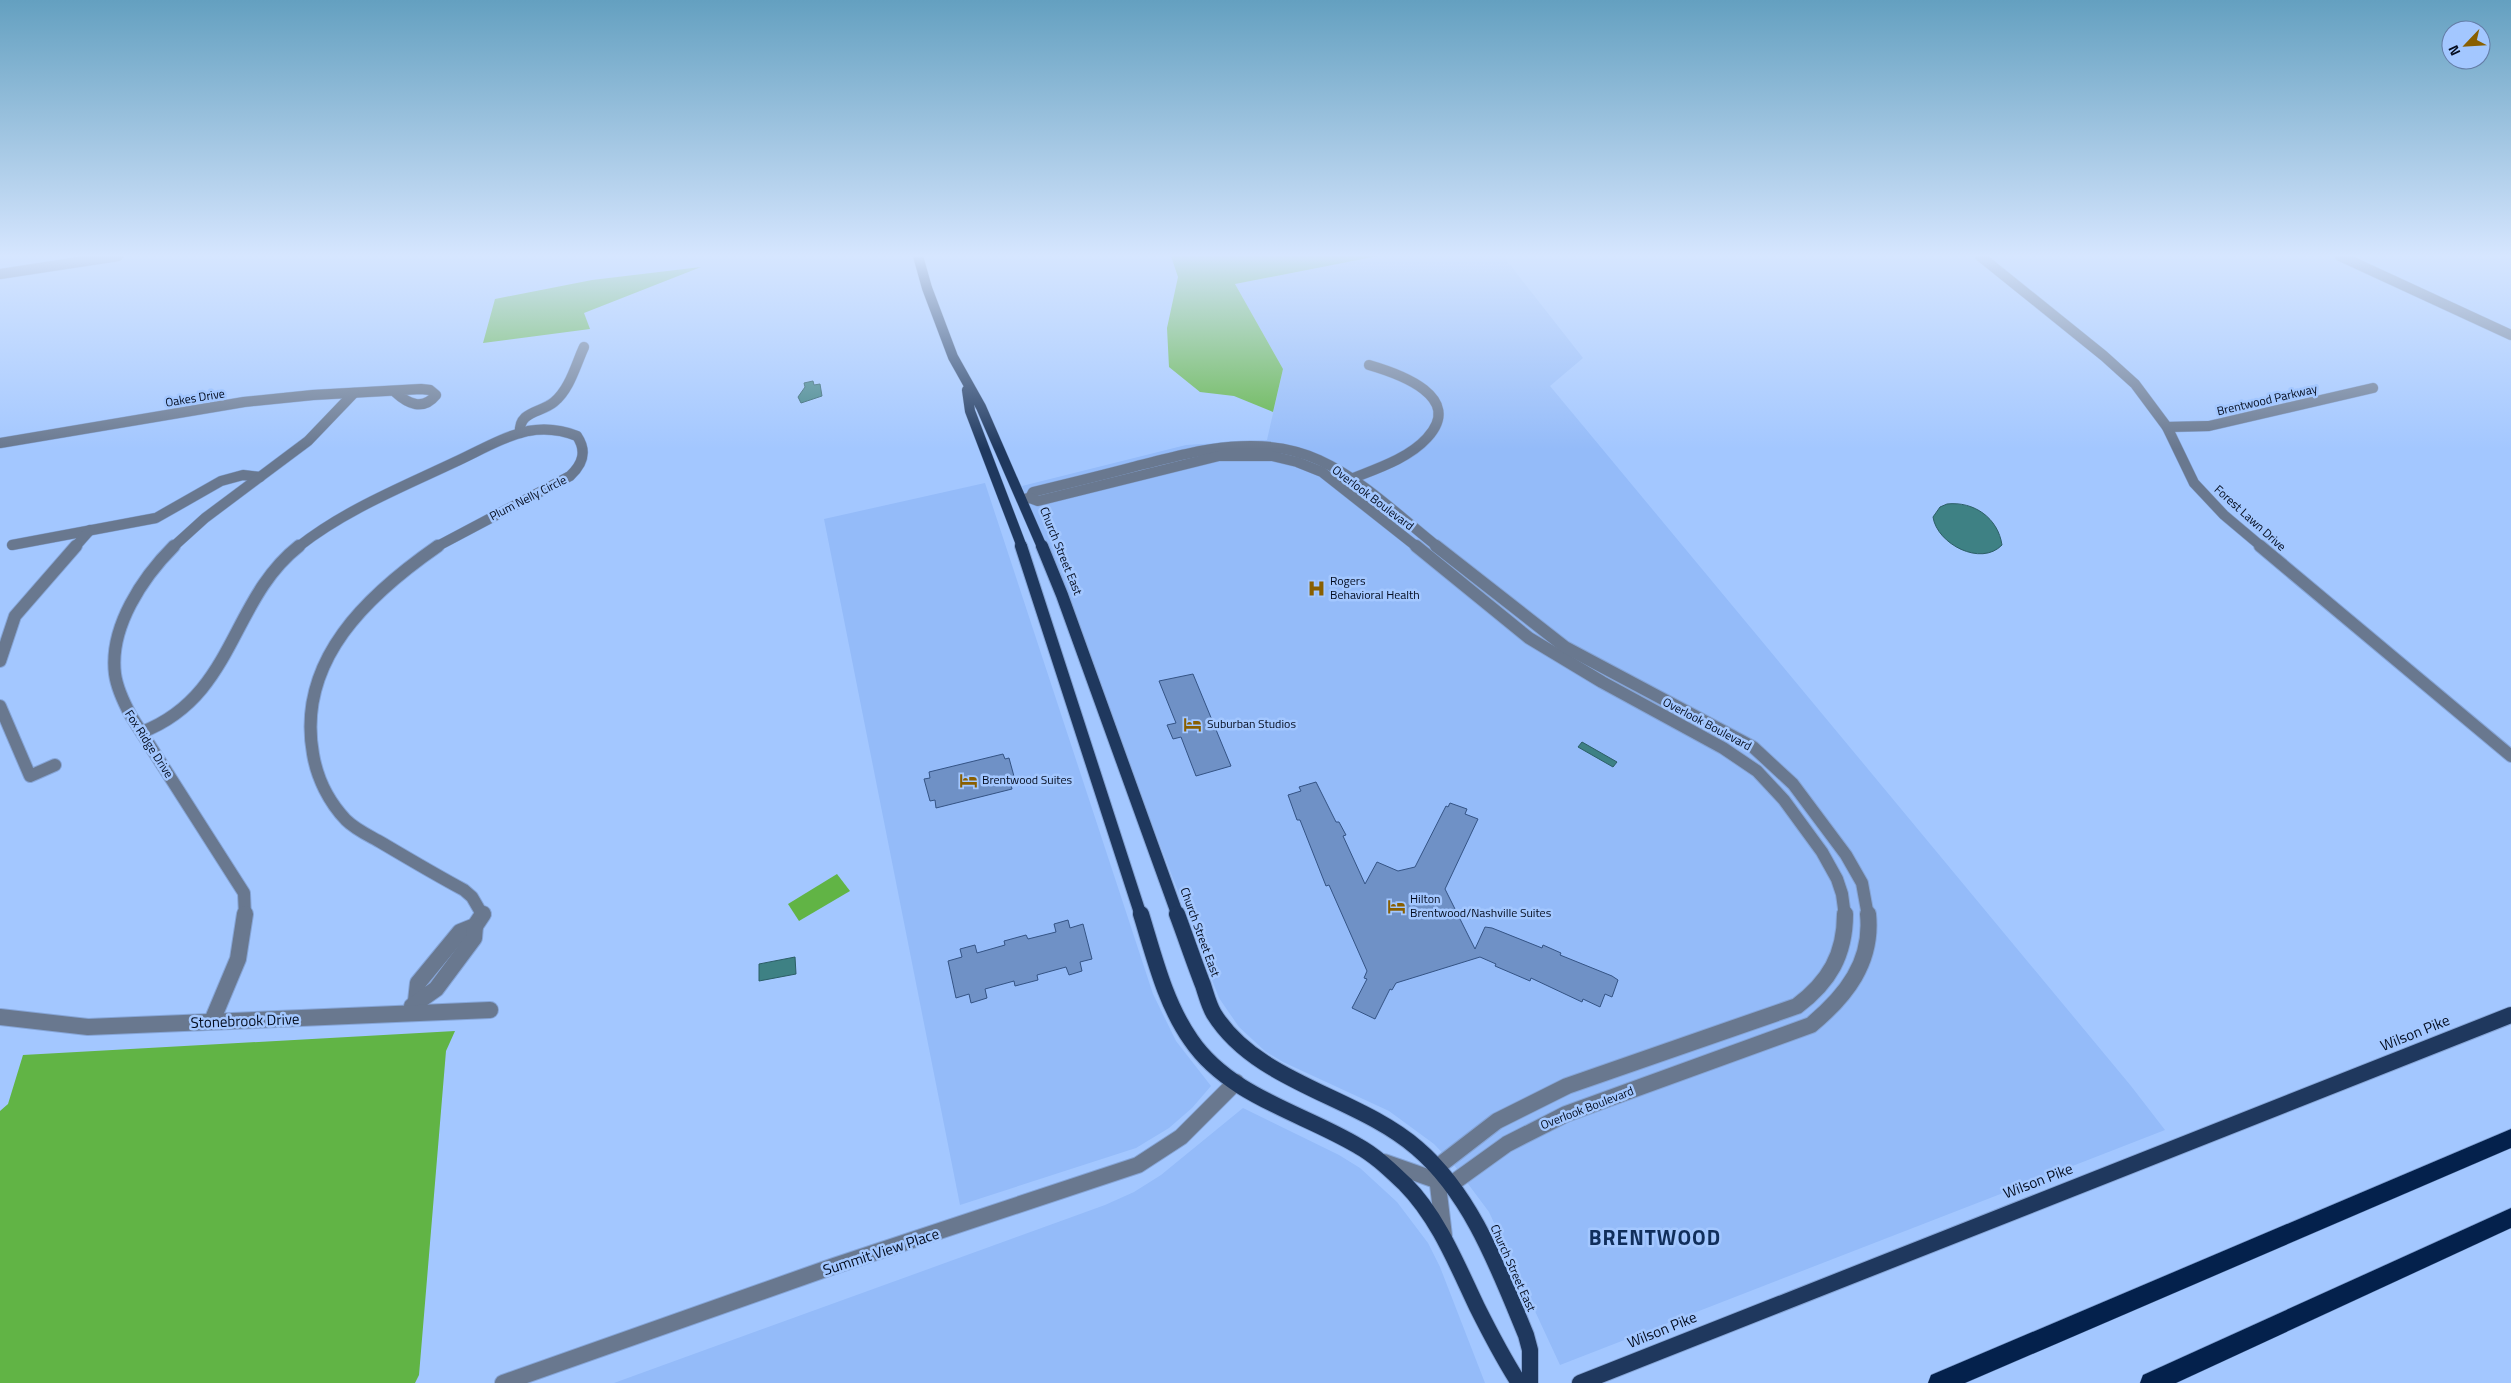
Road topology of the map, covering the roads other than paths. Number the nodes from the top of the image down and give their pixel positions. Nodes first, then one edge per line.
1 (939, 321) edge
2 (2059, 321) edge
3 (2480, 321) edge
4 (2511, 335) edge
5 (584, 347) dead end
6 (1369, 365) dead end
7 (967, 385) junction
8 (2373, 388) dead end
9 (395, 392) dead end
10 (354, 393) junction
11 (2167, 427) junction
12 (520, 433) junction
13 (0, 443) edge
14 (260, 477) junction
15 (1352, 478) junction
16 (1339, 484) junction
17 (1027, 498) junction
18 (90, 530) junction
19 (12, 545) dead end
20 (0, 662) edge
21 (0, 706) edge
22 (142, 732) junction
23 (2511, 756) edge
24 (55, 765) dead end
25 (490, 1010) dead end
26 (404, 1014) junction
27 (2511, 1015) edge
28 (0, 1017) edge
29 (212, 1021) junction
30 (1236, 1082) junction
31 (2511, 1138) edge
32 (1381, 1161) junction
33 (1441, 1178) junction
34 (2511, 1218) edge
35 (1444, 1238) junction
36 (503, 1383) edge
37 (1519, 1383) edge
38 (1530, 1383) edge
39 (1580, 1383) edge
40 (1939, 1383) edge
41 (2151, 1383) edge

1 - 7 main road, Church Street East
2 - 11 street, Forest Lawn Drive
3 - 4 street
5 - 12 street
6 - 15 street
7 - 17 main road, Church Street East
7 - 30 main road, Church Street East
8 - 11 street, Brentwood Parkway
9 - 10 street, Oakes Drive
10 - 13 street, Oakes Drive
10 - 14 street, Fox Ridge Drive
11 - 23 street, Forest Lawn Drive
12 - 22 street, Plum Nelly Circle
12 - 26 street, Plum Nelly Circle
14 - 18 street
14 - 22 street, Fox Ridge Drive
15 - 16 street
15 - 17 street, Overlook Boulevard
15 - 33 street, Overlook Boulevard
16 - 17 street, Overlook Boulevard
16 - 33 street, Overlook Boulevard
17 - 33 main road, Church Street East
18 - 19 street
18 - 20 street
21 - 24 street
22 - 29 street, Fox Ridge Drive
25 - 26 street, Stonebrook Drive
26 - 29 street, Stonebrook Drive
27 - 39 main road, Wilson Pike
28 - 29 street, Stonebrook Drive
30 - 32 main road, Church Street East
30 - 36 street, Summit View Place
31 - 40 highway
32 - 33 street
32 - 35 main road, Church Street East
33 - 35 street
33 - 38 main road, Church Street East
34 - 41 highway
35 - 37 main road, Church Street East

